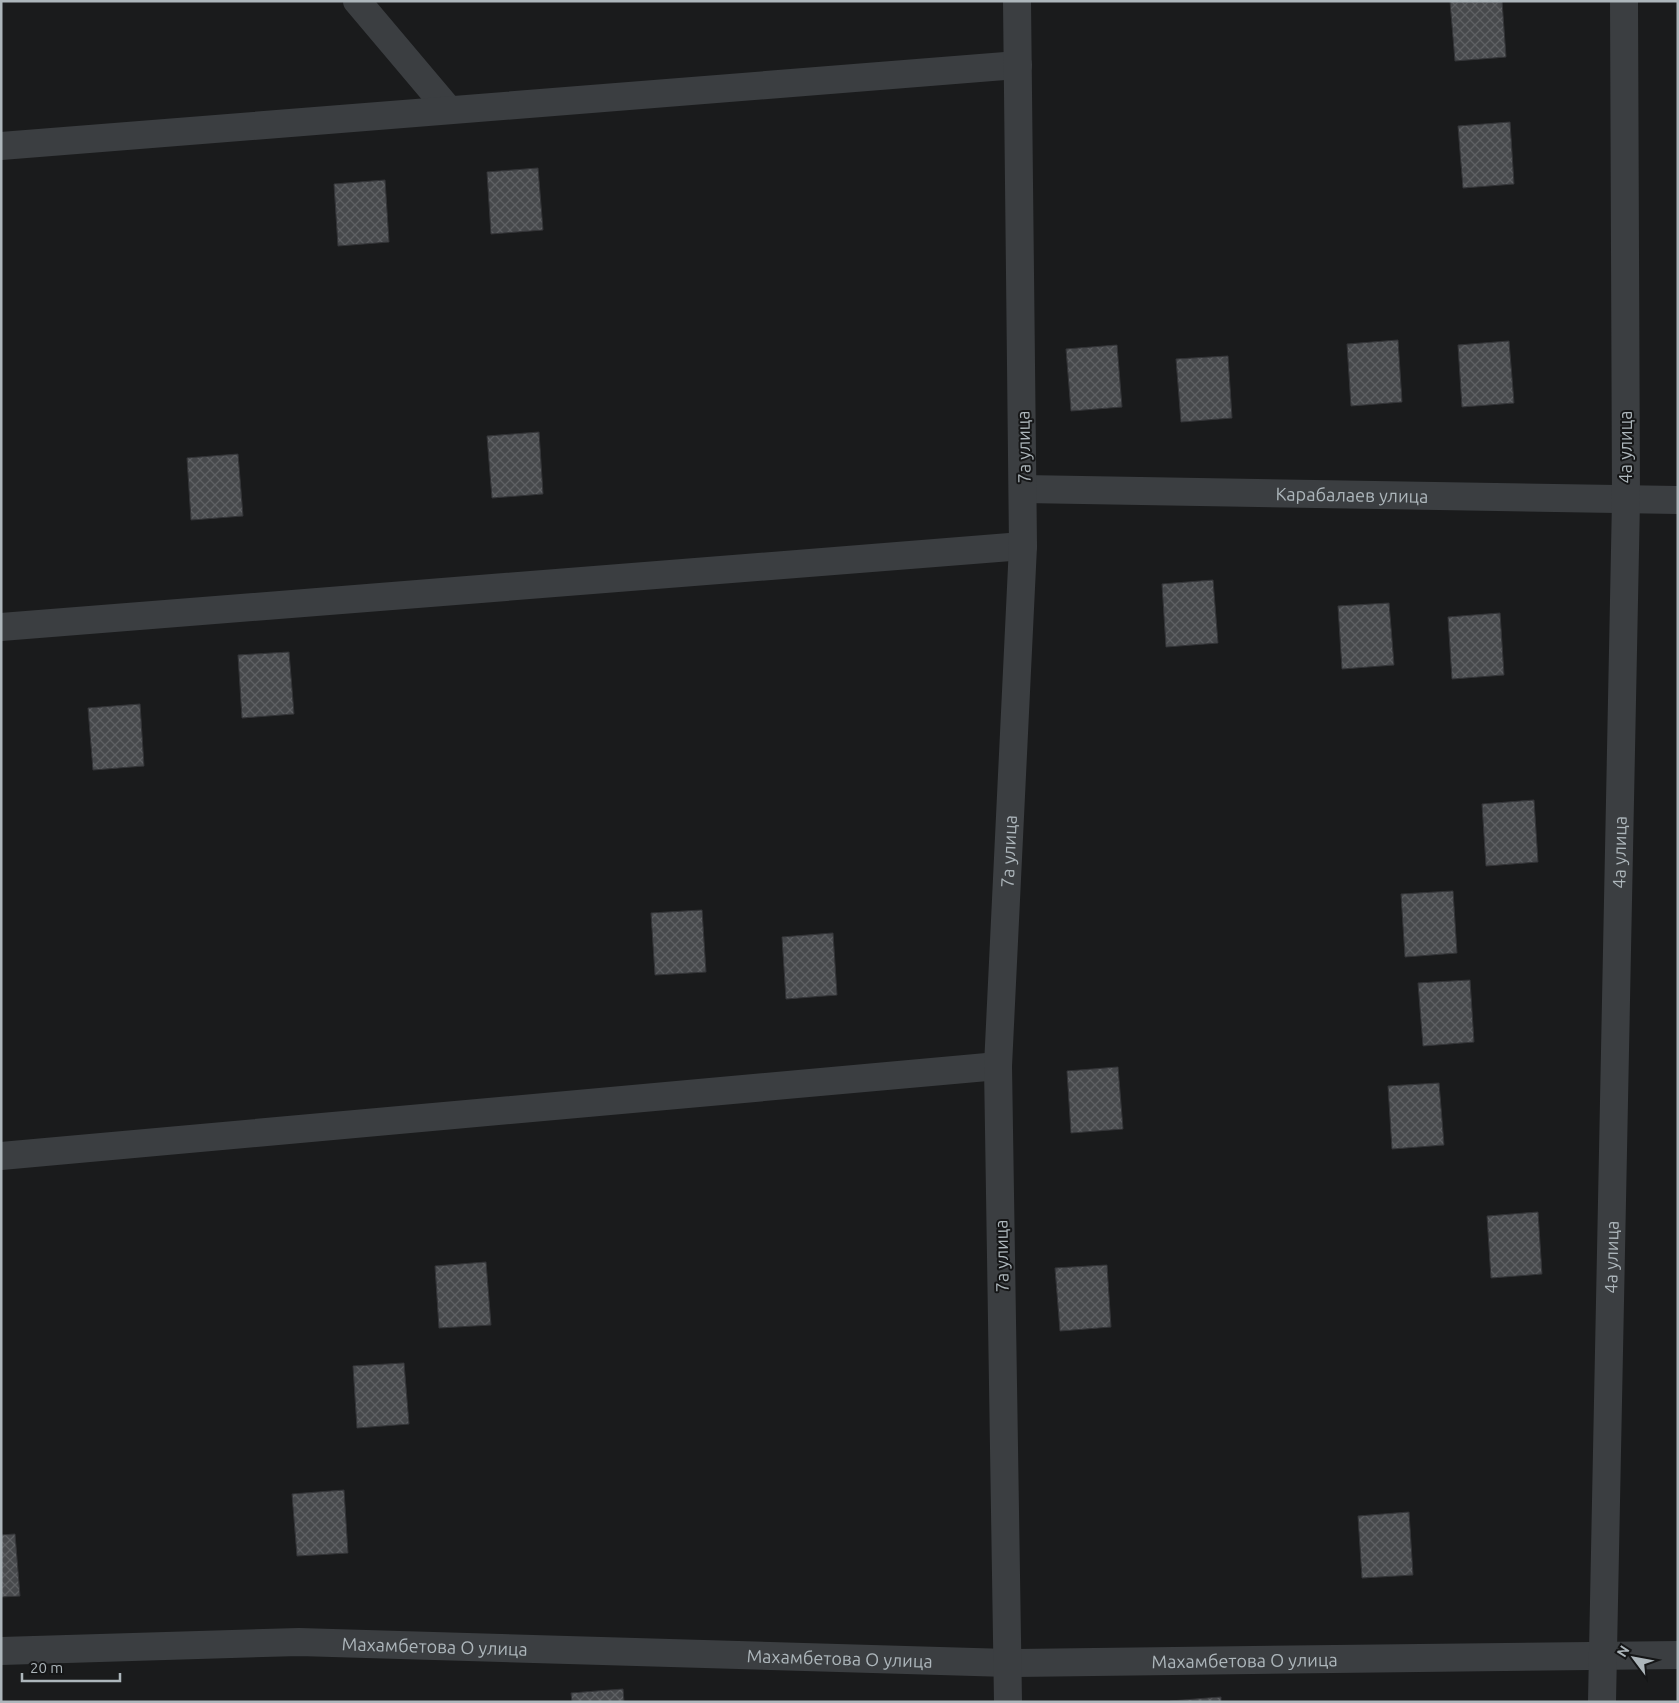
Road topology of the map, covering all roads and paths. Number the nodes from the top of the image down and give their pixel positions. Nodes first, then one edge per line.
1 (357, 1) edge
2 (1017, 1) edge
3 (1624, 1) edge
4 (1018, 65) junction
5 (449, 110) junction
6 (1, 146) edge
7 (1024, 490) junction
8 (1626, 500) junction
9 (1678, 500) edge
10 (1023, 546) junction
11 (1, 627) edge
12 (998, 1066) junction
13 (1, 1156) edge
14 (1, 1651) edge
15 (1678, 1655) edge
16 (1603, 1657) junction
17 (1008, 1664) junction
18 (1008, 1702) edge
19 (1602, 1702) edge

1 - 5 street
2 - 4 street, 7а улица
3 - 8 street, 4а улица
4 - 5 street
4 - 7 street, 7а улица
5 - 6 street
7 - 8 street, Карабалаев улица
7 - 10 street, 7а улица
8 - 9 street, Карабалаев улица
8 - 16 street, 4а улица
10 - 11 street
10 - 12 street, 7а улица
12 - 13 street
12 - 17 street, 7а улица
14 - 17 street, Махамбетова О улица
15 - 16 street, Махамбетова О улица
16 - 17 street, Махамбетова О улица
16 - 19 street, 4а улица
17 - 18 street, 7а улица

